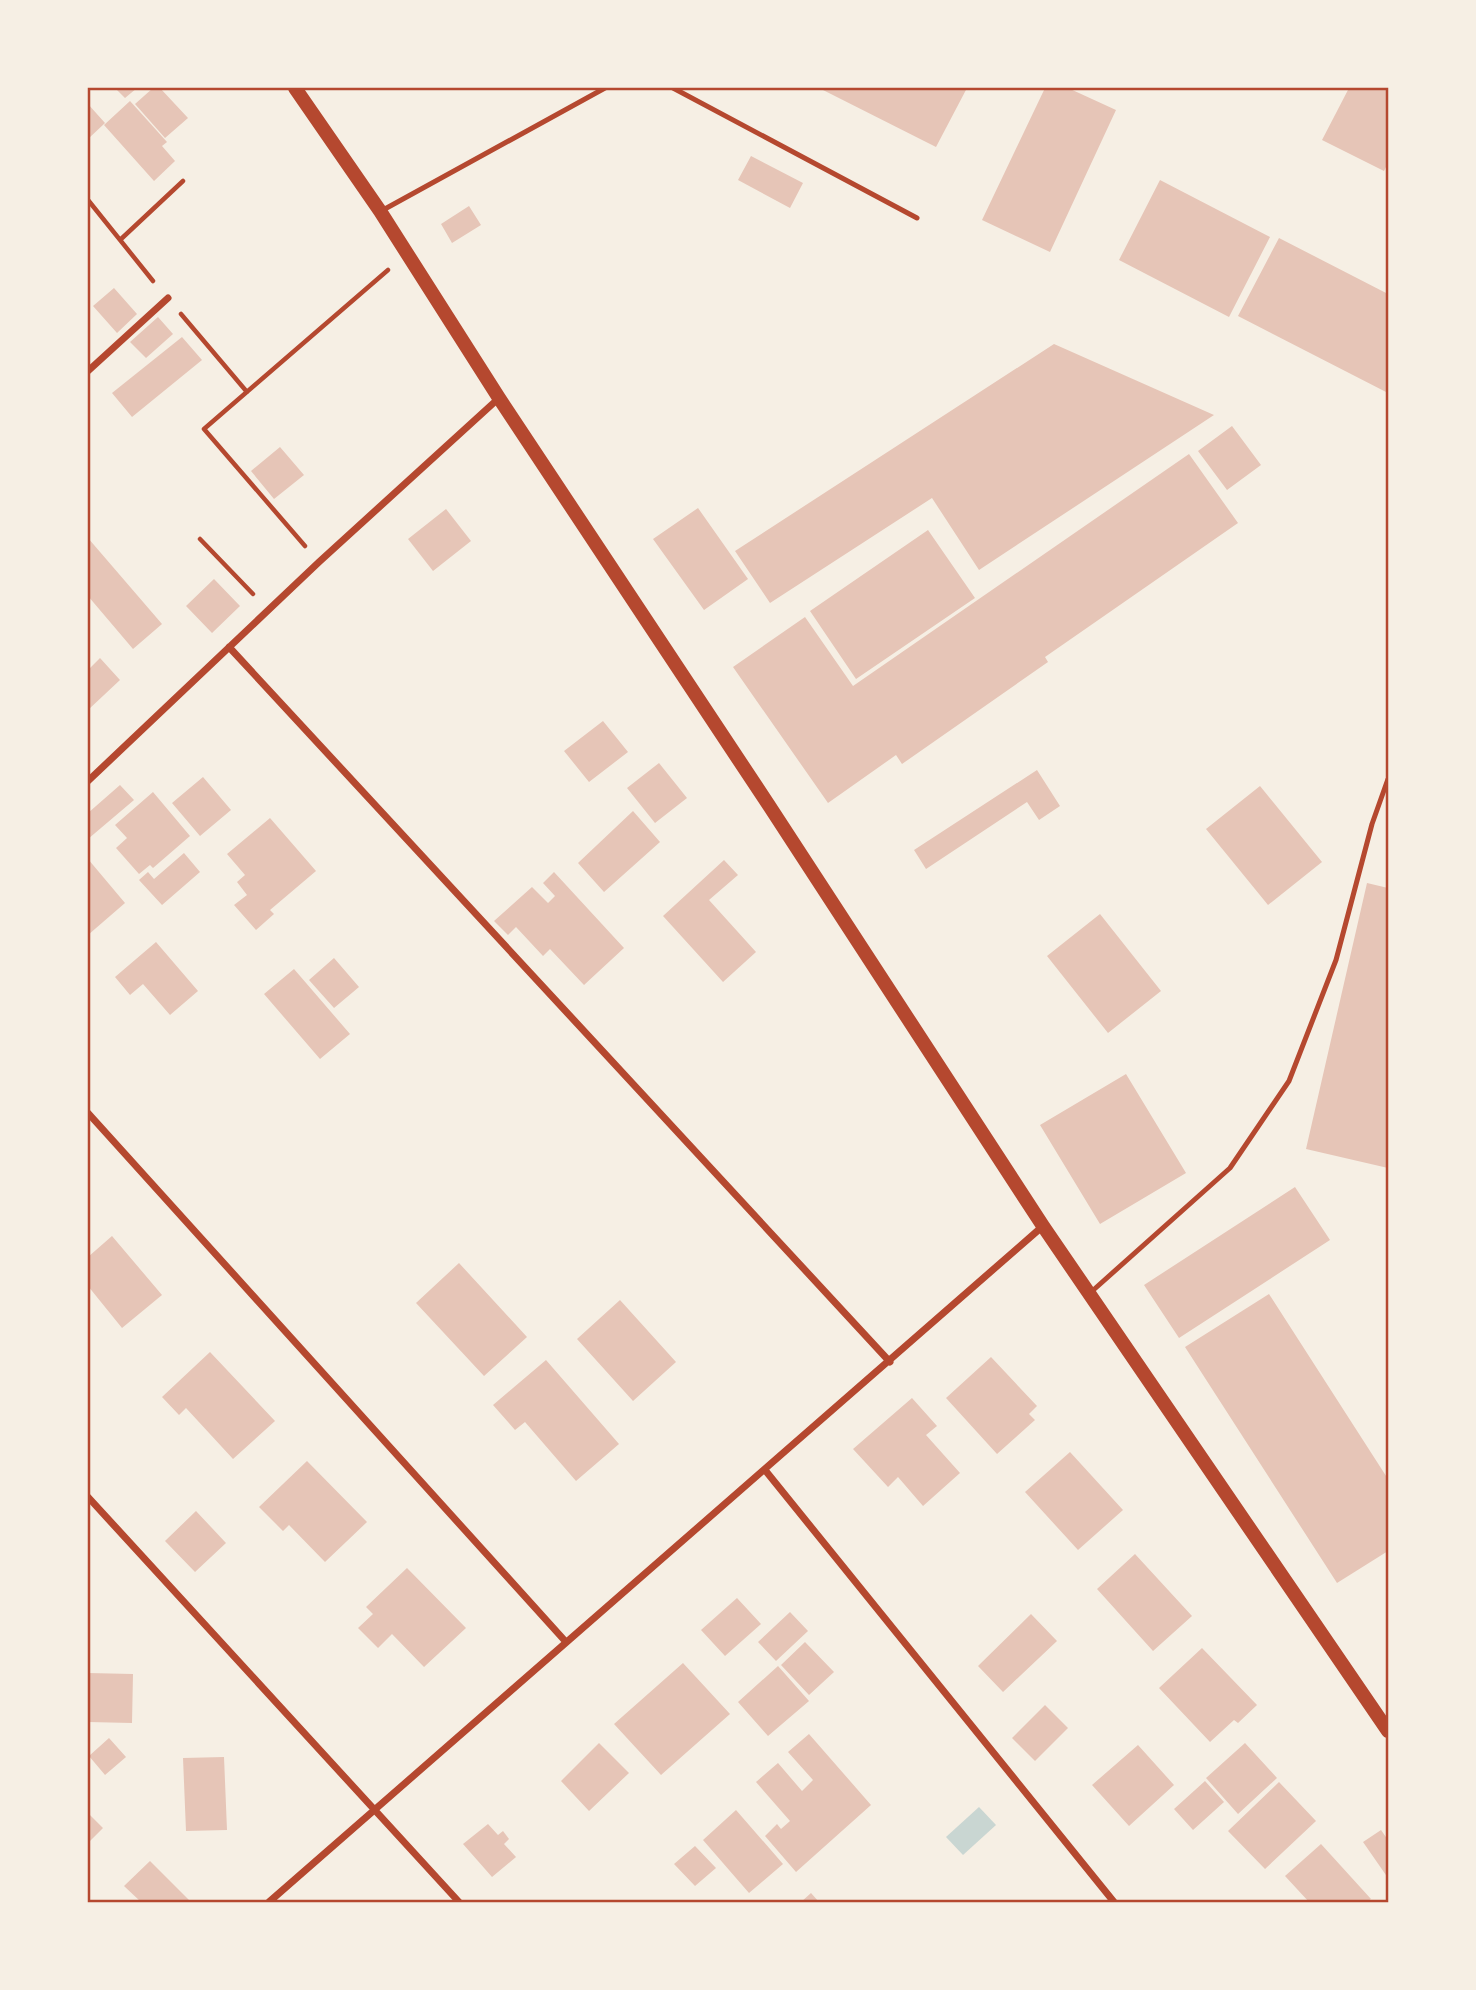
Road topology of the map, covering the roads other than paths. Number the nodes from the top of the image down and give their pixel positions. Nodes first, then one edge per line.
1 (295, 88) edge
2 (605, 88) edge
3 (673, 88) edge
4 (380, 211) junction
5 (916, 218) dead end
6 (168, 298) dead end
7 (88, 371) edge
8 (499, 398) junction
9 (229, 647) junction
10 (1388, 779) edge
11 (88, 781) edge
12 (88, 1112) edge
13 (1043, 1226) junction
14 (1090, 1293) junction
15 (890, 1362) junction
16 (765, 1470) junction
17 (88, 1497) edge
18 (566, 1642) junction
19 (1388, 1731) edge
20 (374, 1810) junction
21 (269, 1902) edge
22 (459, 1902) edge
23 (1114, 1902) edge

1 - 4 main road
2 - 4 lane
3 - 5 lane
4 - 8 main road
6 - 7 street
8 - 9 street
8 - 13 main road
9 - 11 street
9 - 15 street
10 - 14 lane
12 - 18 street
13 - 14 main road
13 - 15 street
14 - 19 main road
15 - 16 street
16 - 18 street
16 - 23 street
17 - 20 street
18 - 20 street
20 - 21 street
20 - 22 street

